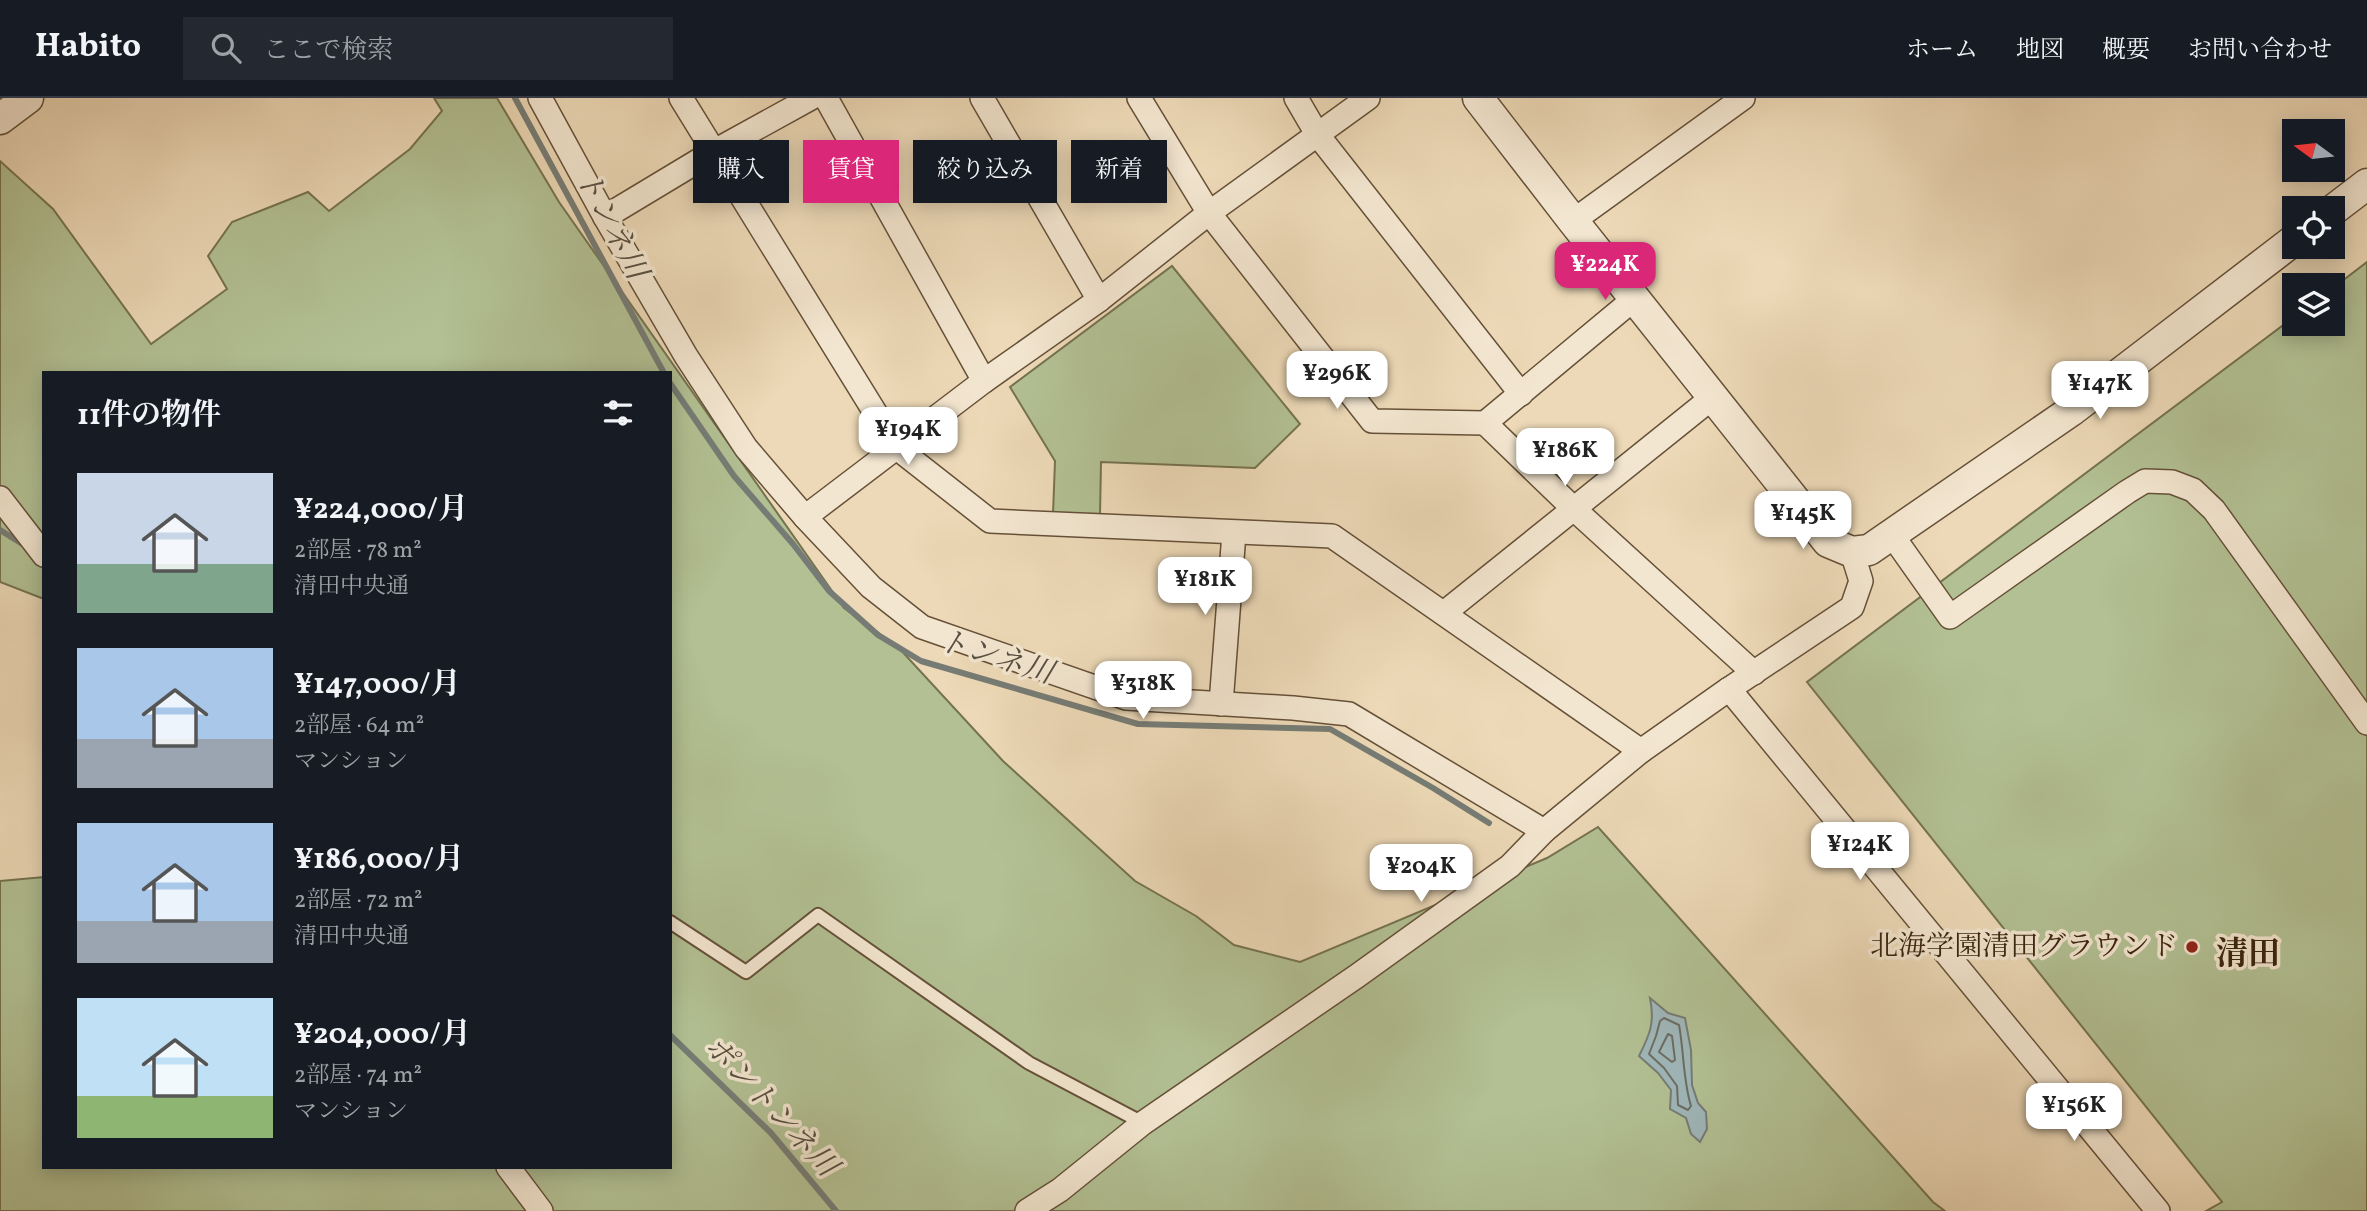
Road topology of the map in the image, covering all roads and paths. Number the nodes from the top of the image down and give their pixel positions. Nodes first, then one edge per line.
1 (540, 98) edge
2 (681, 98) edge
3 (810, 98) edge
4 (826, 98) edge
5 (982, 98) edge
6 (1139, 98) edge
7 (1296, 98) edge
8 (1368, 98) edge
9 (1478, 98) edge
10 (1743, 98) edge
11 (1317, 134) junction
12 (706, 140) edge
13 (735, 140) edge
14 (693, 164) edge
15 (2367, 184) edge
16 (2345, 201) edge
17 (745, 203) edge
18 (1209, 214) junction
19 (605, 217) junction
20 (1573, 221) junction
21 (2282, 249) edge
22 (1634, 299) junction
23 (1099, 300) junction
24 (984, 381) junction
25 (1521, 394) junction
26 (1713, 397) junction
27 (1485, 423) junction
28 (897, 448) junction
29 (0, 498) edge
30 (1574, 509) junction
31 (805, 517) junction
32 (1234, 533) junction
33 (1871, 546) junction
34 (42, 552) edge
35 (1444, 613) junction
36 (1754, 673) junction
37 (1729, 689) junction
38 (1221, 704) junction
39 (2367, 723) edge
40 (1641, 751) junction
41 (1544, 831) junction
42 (672, 923) edge
43 (1143, 1124) junction
44 (510, 1169) edge
45 (541, 1211) edge
46 (1027, 1211) edge
47 (2158, 1211) edge

1 - 19 street
2 - 12 street
3 - 13 street
4 - 24 street
5 - 23 street
6 - 18 street
7 - 11 street
8 - 11 street
9 - 20 street
10 - 20 street
11 - 18 street
11 - 25 street
14 - 19 street
15 - 16 street
17 - 28 street
18 - 23 street
18 - 27 street
19 - 31 street
20 - 22 street
21 - 33 street
22 - 25 street
22 - 26 street
23 - 24 street
24 - 28 street
25 - 27 street
26 - 30 street
26 - 33 street
27 - 30 street
28 - 31 street
28 - 32 street
29 - 34 street
30 - 35 street
30 - 36 street
31 - 38 street
32 - 35 street
32 - 38 street
33 - 36 street
33 - 39 street
35 - 40 street
36 - 37 street
37 - 40 street
37 - 47 street
38 - 41 street
40 - 41 street
41 - 43 street
42 - 43 lane
43 - 46 street
44 - 45 street

